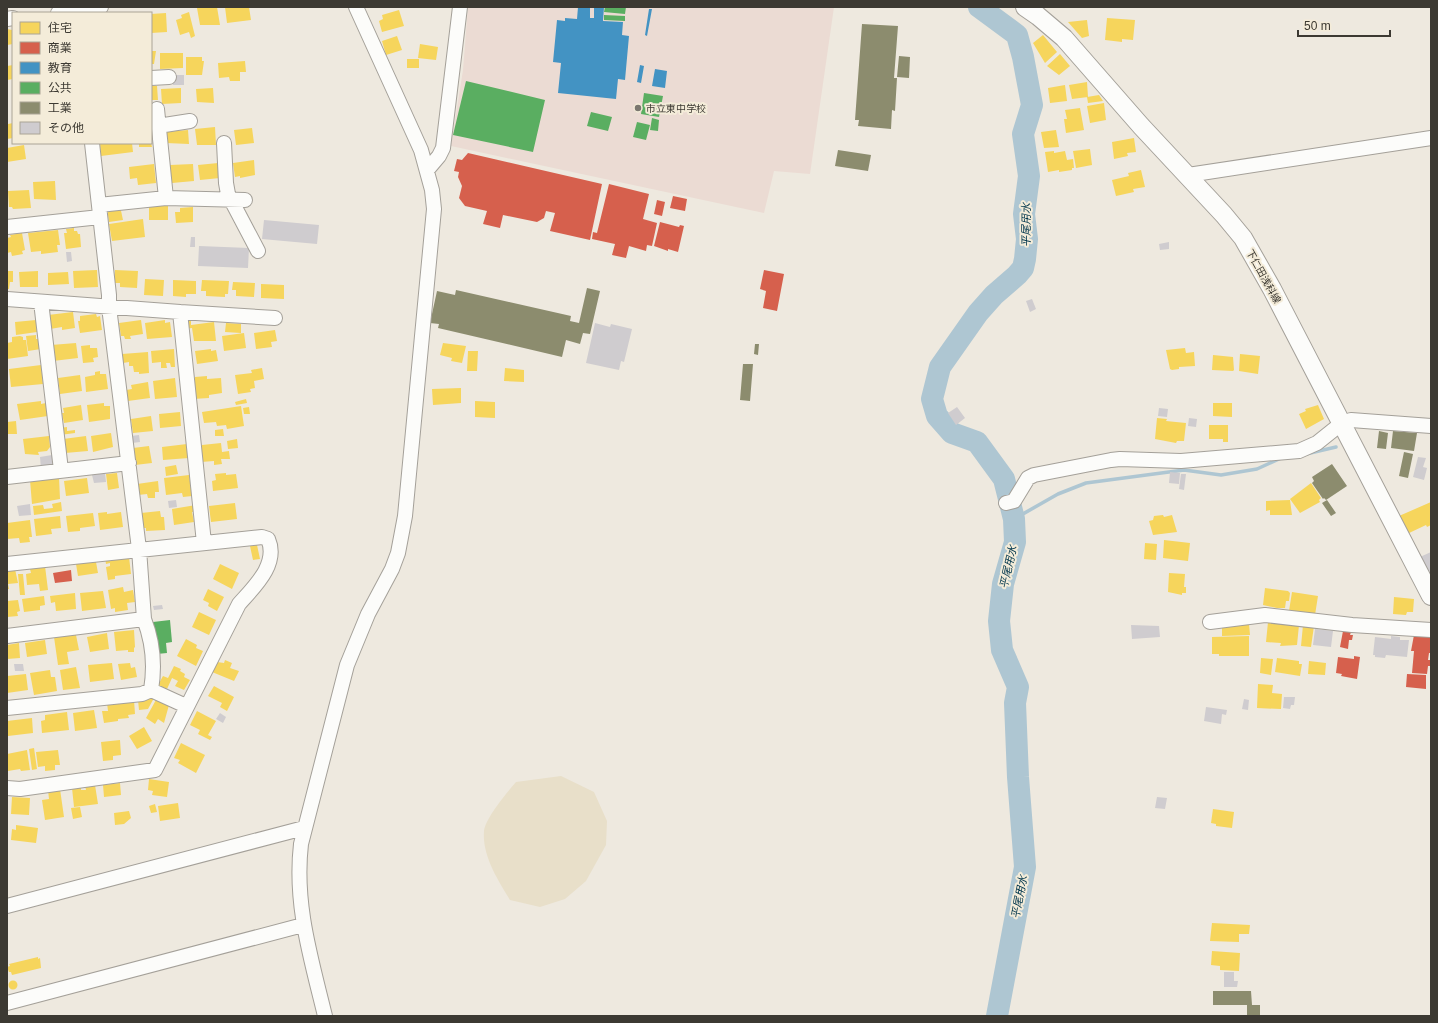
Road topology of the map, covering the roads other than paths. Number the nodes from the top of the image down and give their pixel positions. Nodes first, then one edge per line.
1 (101, 7) edge
2 (356, 7) edge
3 (460, 7) edge
4 (1025, 7) edge
5 (78, 12) edge
6 (169, 77) dead end
7 (152, 78) edge
8 (157, 109) dead end
9 (190, 121) dead end
10 (158, 126) junction
11 (1431, 138) edge
12 (224, 143) dead end
13 (92, 144) edge
14 (428, 169) junction
15 (1188, 175) junction
16 (166, 198) junction
17 (238, 200) junction
18 (99, 211) junction
19 (7, 227) edge
20 (258, 250) dead end
21 (7, 299) edge
22 (42, 302) junction
23 (109, 307) junction
24 (180, 312) junction
25 (275, 318) dead end
26 (1342, 423) junction
27 (1431, 426) edge
28 (129, 463) junction
29 (62, 470) junction
30 (7, 477) edge
31 (1010, 502) dead end
32 (204, 543) junction
33 (139, 549) junction
34 (7, 564) edge
35 (1431, 596) edge
36 (144, 619) junction
37 (1210, 622) dead end
38 (1431, 630) edge
39 (7, 636) edge
40 (151, 690) junction
41 (186, 706) junction
42 (7, 708) edge
43 (7, 788) edge
44 (304, 828) junction
45 (7, 906) edge
46 (303, 925) junction
47 (7, 1003) edge
48 (325, 1016) edge

1 - 5 street
2 - 14 street
3 - 14 street
4 - 15 main road, 下仁田浅科線
6 - 7 street
8 - 10 street
9 - 10 street
10 - 16 street
11 - 15 street
12 - 17 street
13 - 18 street
14 - 44 street
15 - 26 main road, 下仁田浅科線
16 - 17 street
16 - 18 street
17 - 20 street
18 - 19 street
18 - 23 street
21 - 22 street
22 - 23 street
22 - 29 street
23 - 24 street
23 - 28 street
24 - 25 street
24 - 32 street
26 - 27 street
26 - 31 street
26 - 35 main road, 下仁田浅科線
28 - 29 street
28 - 33 street
29 - 30 street
32 - 33 street
32 - 41 street
33 - 34 street
33 - 36 street
36 - 39 street
36 - 40 street
37 - 38 street
40 - 41 street
40 - 42 street
41 - 43 street
44 - 45 street
44 - 46 street
46 - 47 street
46 - 48 street

